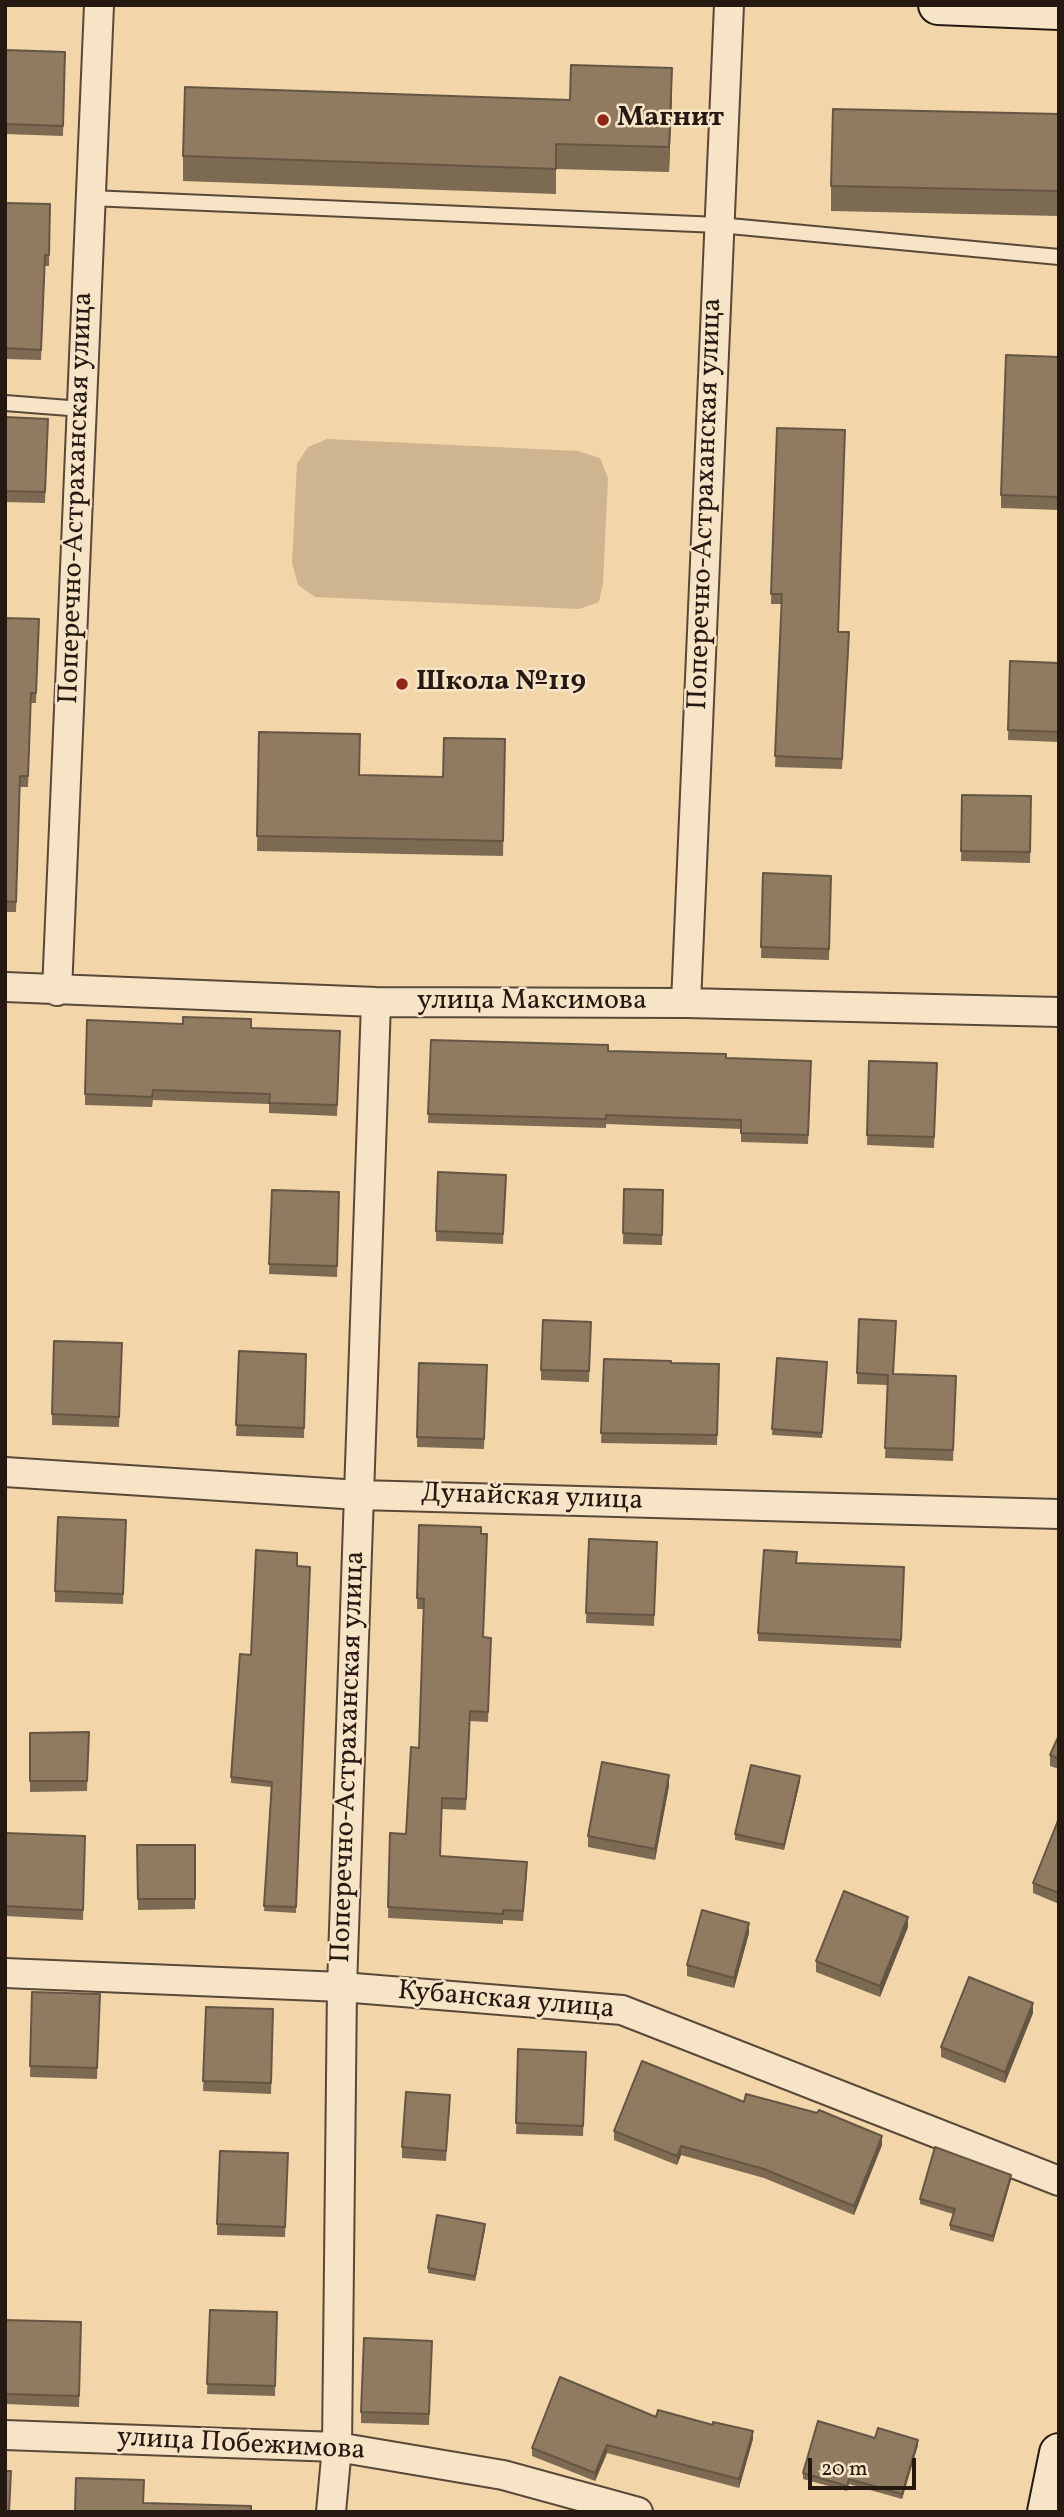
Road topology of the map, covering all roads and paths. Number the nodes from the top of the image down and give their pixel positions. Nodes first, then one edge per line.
1 (99, 5) edge
2 (729, 5) edge
3 (938, 5) edge
4 (1059, 10) edge
5 (90, 198) junction
6 (719, 225) junction
7 (1059, 257) edge
8 (5, 403) edge
9 (82, 408) junction
10 (5, 987) edge
11 (57, 991) junction
12 (376, 1002) junction
13 (686, 1003) junction
14 (1059, 1012) edge
15 (5, 1472) edge
16 (359, 1494) junction
17 (1059, 1514) edge
18 (5, 1973) edge
19 (342, 1987) junction
20 (1059, 2180) edge
21 (5, 2435) edge
22 (337, 2447) junction
23 (1059, 2453) edge
24 (331, 2512) edge
25 (638, 2512) edge
26 (1046, 2512) edge

1 - 5 street, Поперечно-Астраханская улица
2 - 6 street, Поперечно-Астраханская улица
3 - 4 main road
5 - 6 lane
5 - 9 street, Поперечно-Астраханская улица
6 - 7 lane
6 - 13 street, Поперечно-Астраханская улица
8 - 9 lane
9 - 11 street, Поперечно-Астраханская улица
10 - 11 street, улица Максимова
11 - 12 street, улица Максимова
12 - 13 street, улица Максимова
12 - 16 street, Поперечно-Астраханская улица
13 - 14 street, улица Максимова
15 - 16 street, Дунайская улица
16 - 17 street, Дунайская улица
16 - 19 street, Поперечно-Астраханская улица
18 - 19 street, Кубанская улица
19 - 20 street, Кубанская улица
19 - 22 street, Поперечно-Астраханская улица
21 - 22 street, улица Побежимова
22 - 24 street, Поперечно-Астраханская улица
22 - 25 street, улица Побежимова
23 - 26 main road

